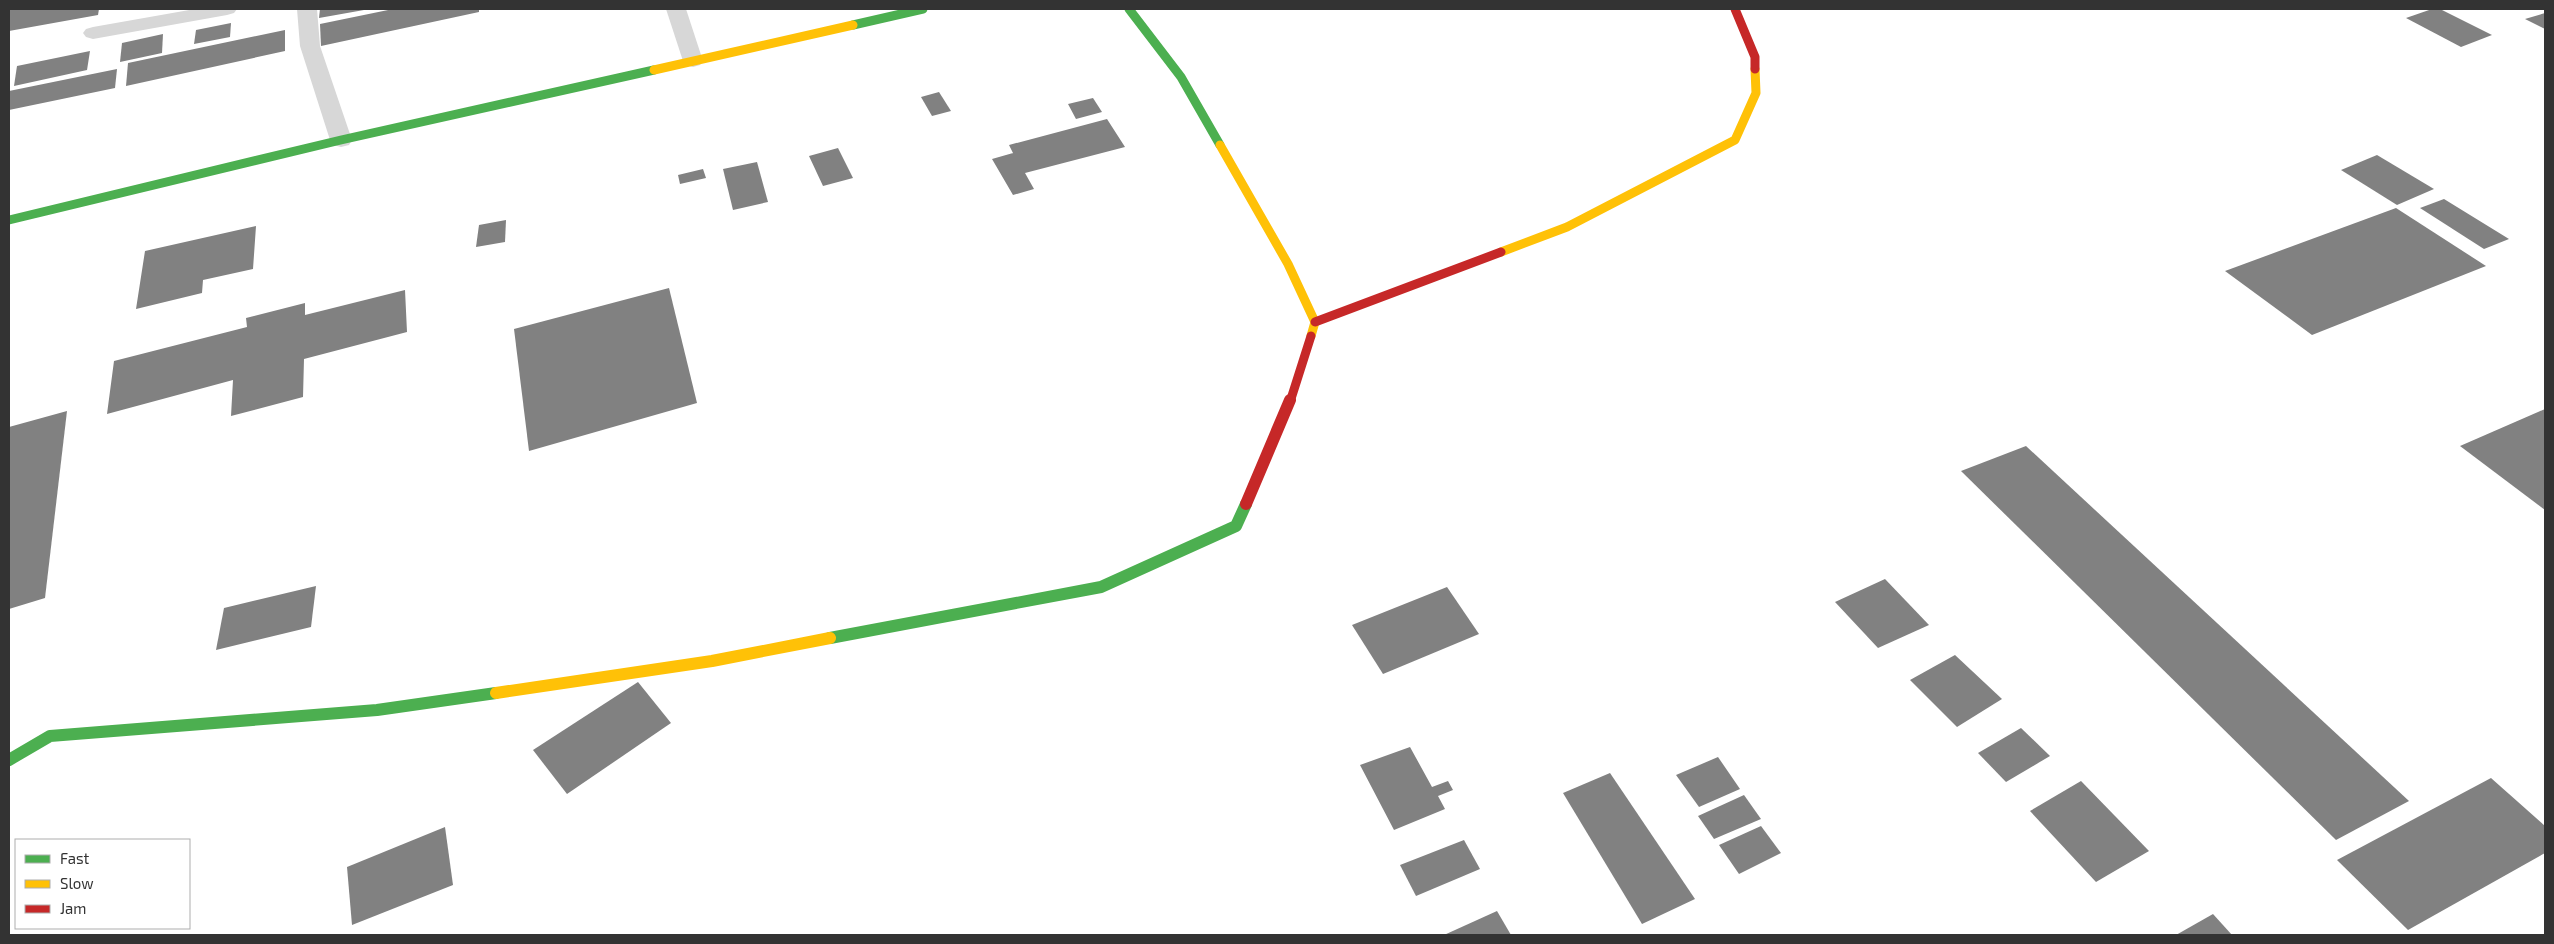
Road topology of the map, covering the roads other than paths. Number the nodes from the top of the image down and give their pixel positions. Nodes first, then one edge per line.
1 (227, 9) edge
2 (307, 9) edge
3 (676, 9) edge
4 (922, 9) edge
5 (1129, 9) edge
6 (1735, 9) edge
7 (93, 33) dead end
8 (694, 61) junction
9 (342, 140) junction
10 (9, 220) edge
11 (1315, 322) junction
12 (9, 760) edge

1 - 7 street
2 - 9 street
3 - 8 street
4 - 8 street
5 - 11 street
6 - 11 street
8 - 9 street
9 - 10 street
11 - 12 street

